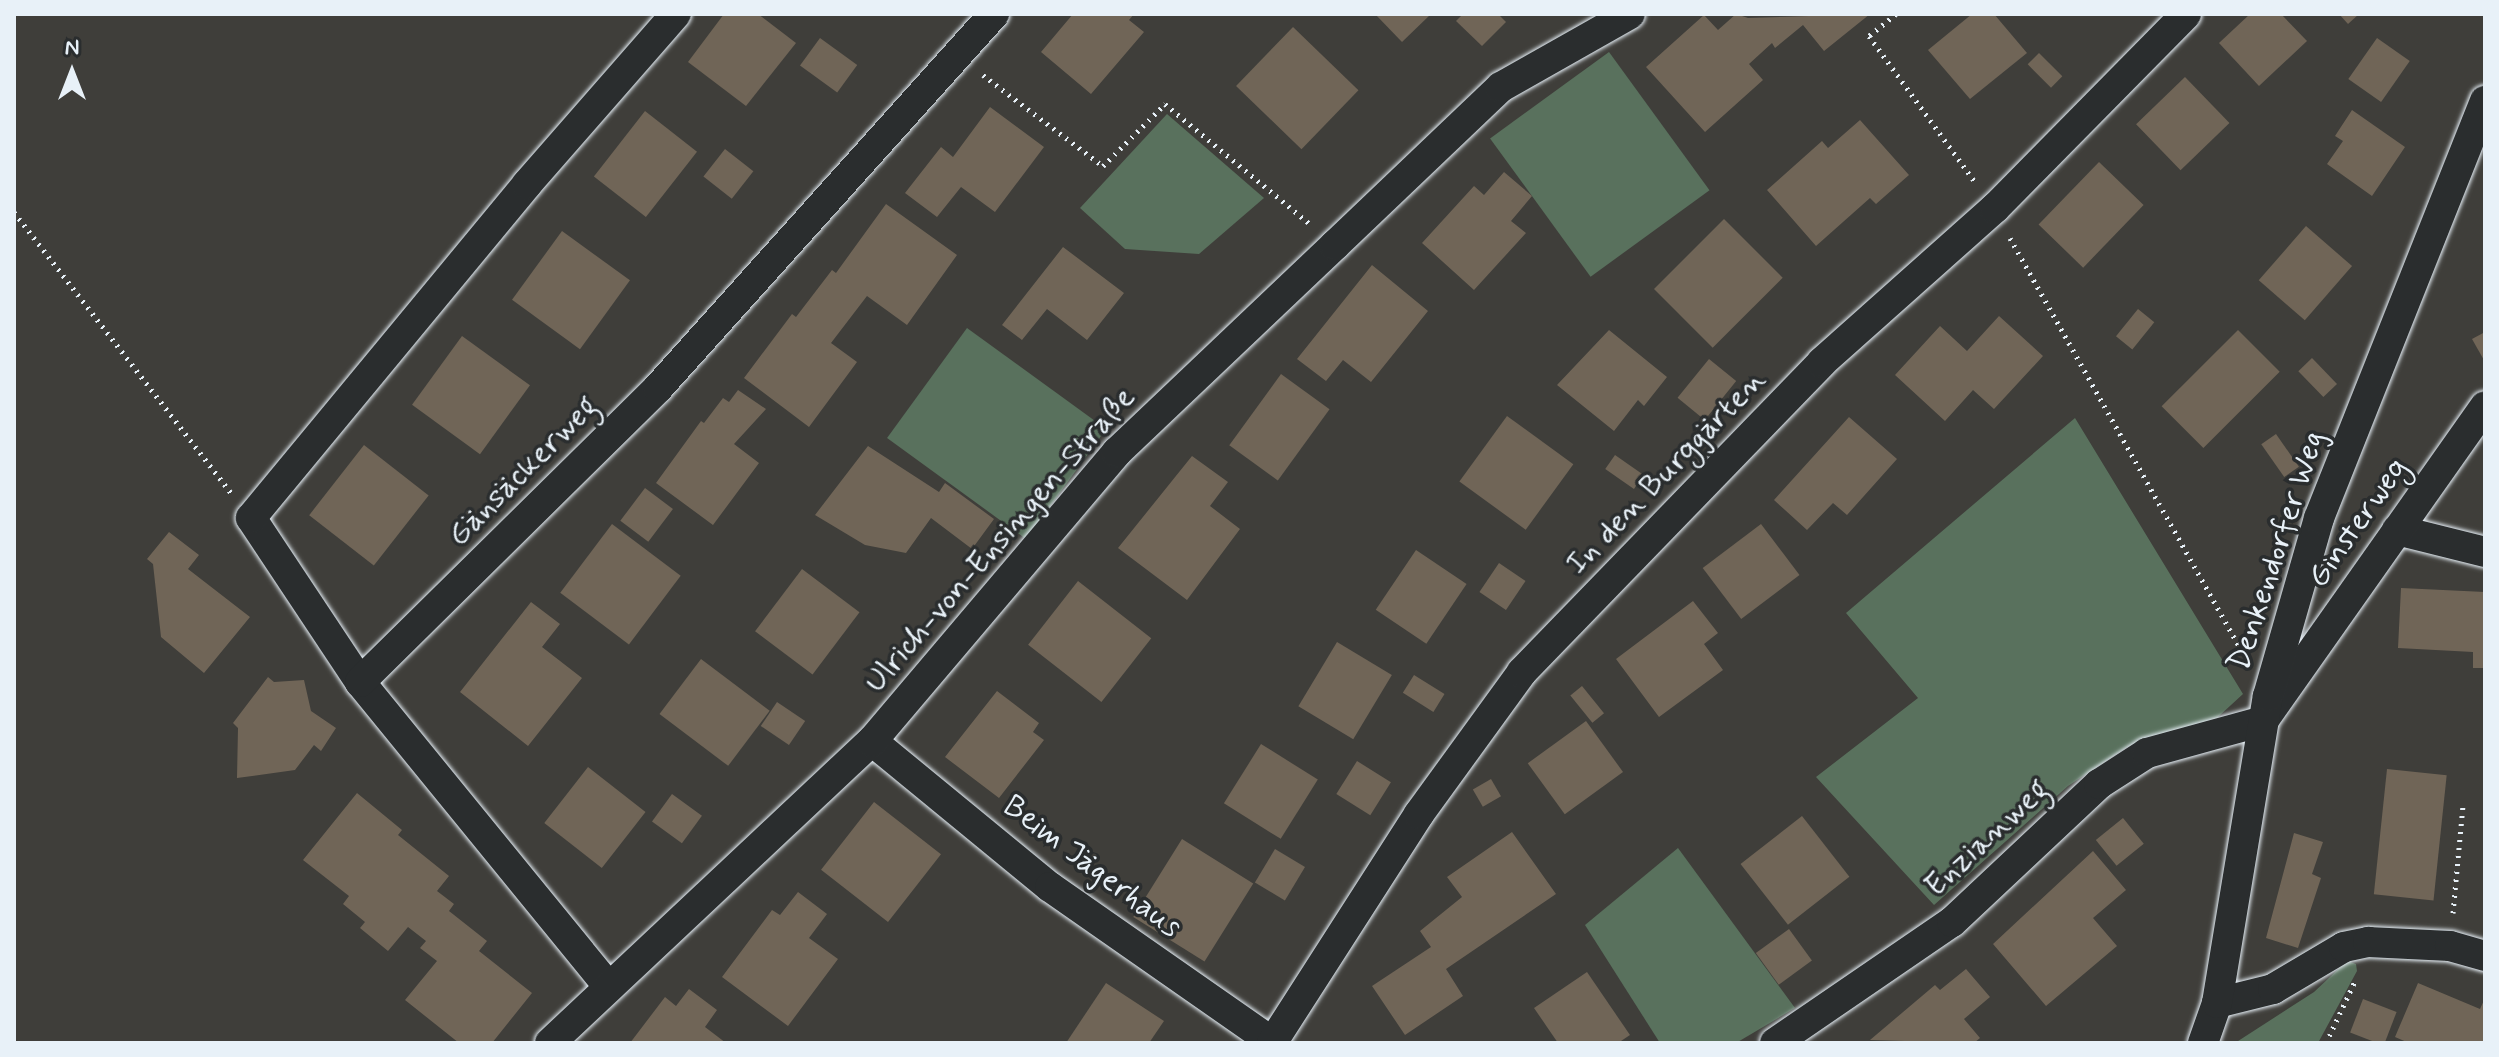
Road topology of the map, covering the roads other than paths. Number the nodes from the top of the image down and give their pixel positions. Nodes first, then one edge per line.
1 (676, 14) edge
2 (994, 14) edge
3 (1630, 14) edge
4 (2186, 14) edge
5 (2485, 101) edge
6 (2485, 406) edge
7 (2397, 530) junction
8 (2485, 552) edge
9 (360, 682) junction
10 (2266, 709) junction
11 (872, 741) junction
12 (2485, 956) edge
13 (608, 986) junction
14 (2217, 1003) junction
15 (550, 1043) edge
16 (1273, 1043) edge
17 (1775, 1043) edge
18 (2203, 1043) edge

1 - 9 street
2 - 9 street, Gänsäckerweg
3 - 11 street, Ulrich-von-Ensingen-Straße
4 - 16 street, In den Burggärten
5 - 10 street, Denkendorfer Weg
6 - 7 street, Ginsterweg
7 - 8 street
7 - 10 street, Ginsterweg
9 - 13 street
10 - 14 street, Denkendorfer Weg
10 - 17 street, Enzianweg
11 - 13 street, Ulrich-von-Ensingen-Straße
11 - 16 street, Beim Jägerhaus
12 - 14 street
13 - 15 street, Ulrich-von-Ensingen-Straße
14 - 18 street, Denkendorfer Weg

